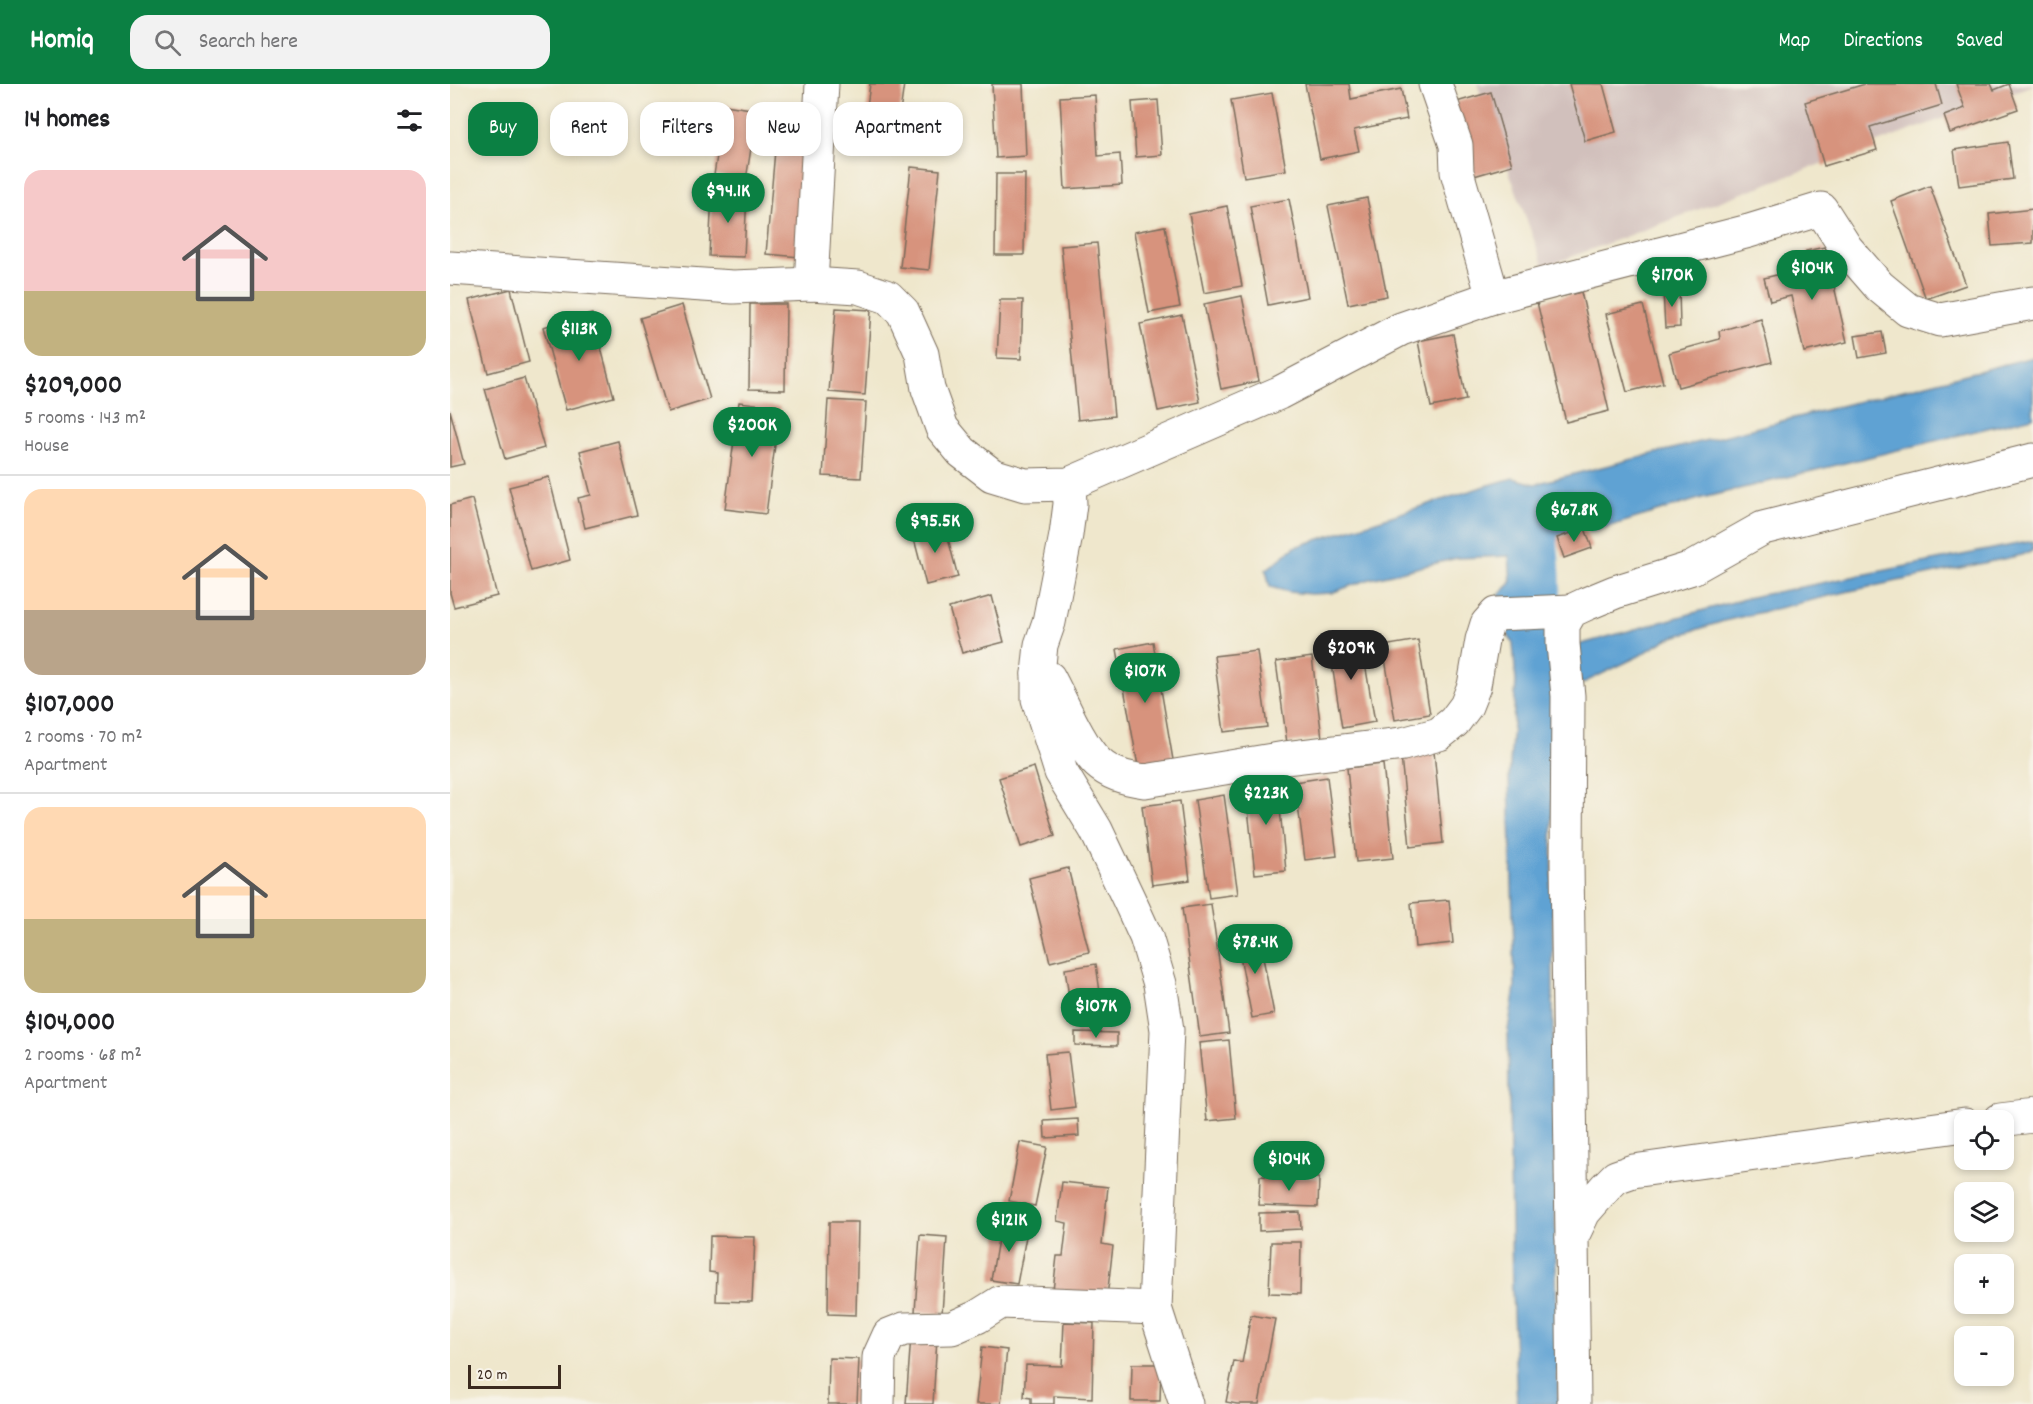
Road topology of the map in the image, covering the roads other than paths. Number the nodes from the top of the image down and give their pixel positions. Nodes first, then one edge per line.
1 (822, 84) edge
2 (1436, 84) edge
3 (450, 268) edge
4 (811, 284) junction
5 (1493, 297) junction
6 (2033, 303) edge
7 (2033, 460) edge
8 (1069, 484) junction
9 (1561, 611) junction
10 (1038, 674) junction
11 (2033, 1116) edge
12 (2014, 1118) edge
13 (1954, 1127) edge
14 (1572, 1237) junction
15 (1155, 1308) junction
16 (878, 1404) edge
17 (1186, 1404) edge
18 (1574, 1404) edge

1 - 4 street
2 - 5 street
3 - 4 street
4 - 8 street
5 - 6 street
5 - 8 street
7 - 9 street
8 - 10 street
9 - 10 street
9 - 14 street
10 - 15 street
11 - 12 street
13 - 14 street
14 - 18 street
15 - 16 street
15 - 17 street

